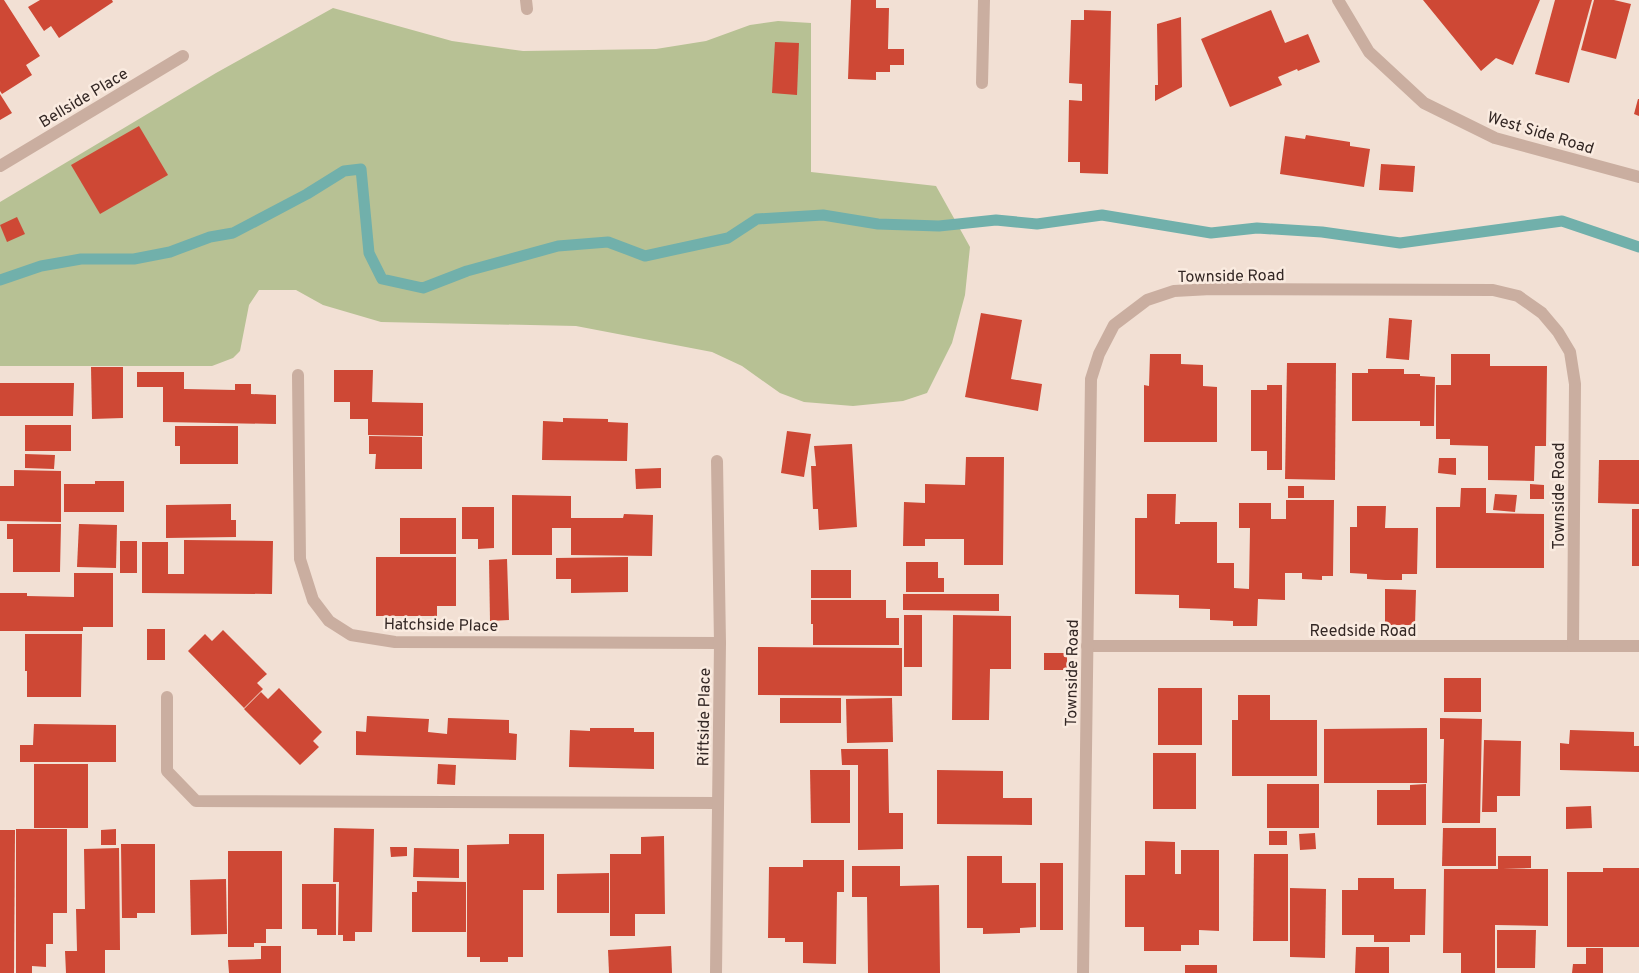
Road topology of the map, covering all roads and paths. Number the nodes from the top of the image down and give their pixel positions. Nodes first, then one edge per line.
1 (984, 0) edge
2 (1338, 0) edge
3 (183, 56) dead end
4 (982, 83) dead end
5 (0, 166) edge
6 (1639, 177) edge
7 (298, 375) dead end
8 (717, 461) dead end
9 (720, 643) junction
10 (1087, 646) junction
11 (1573, 646) junction
12 (1639, 646) edge
13 (167, 697) dead end
14 (718, 803) junction
15 (716, 973) edge
16 (1084, 973) edge

1 - 4 street
2 - 6 street, West Side Road
3 - 5 street, Bellside Place
7 - 9 street, Hatchside Place
8 - 9 street, Riftside Place
9 - 14 street, Riftside Place
10 - 11 street, Reedside Road
10 - 11 street, Townside Road
10 - 16 street, Townside Road
11 - 12 street, Reedside Road
13 - 14 street
14 - 15 street, Riftside Place

